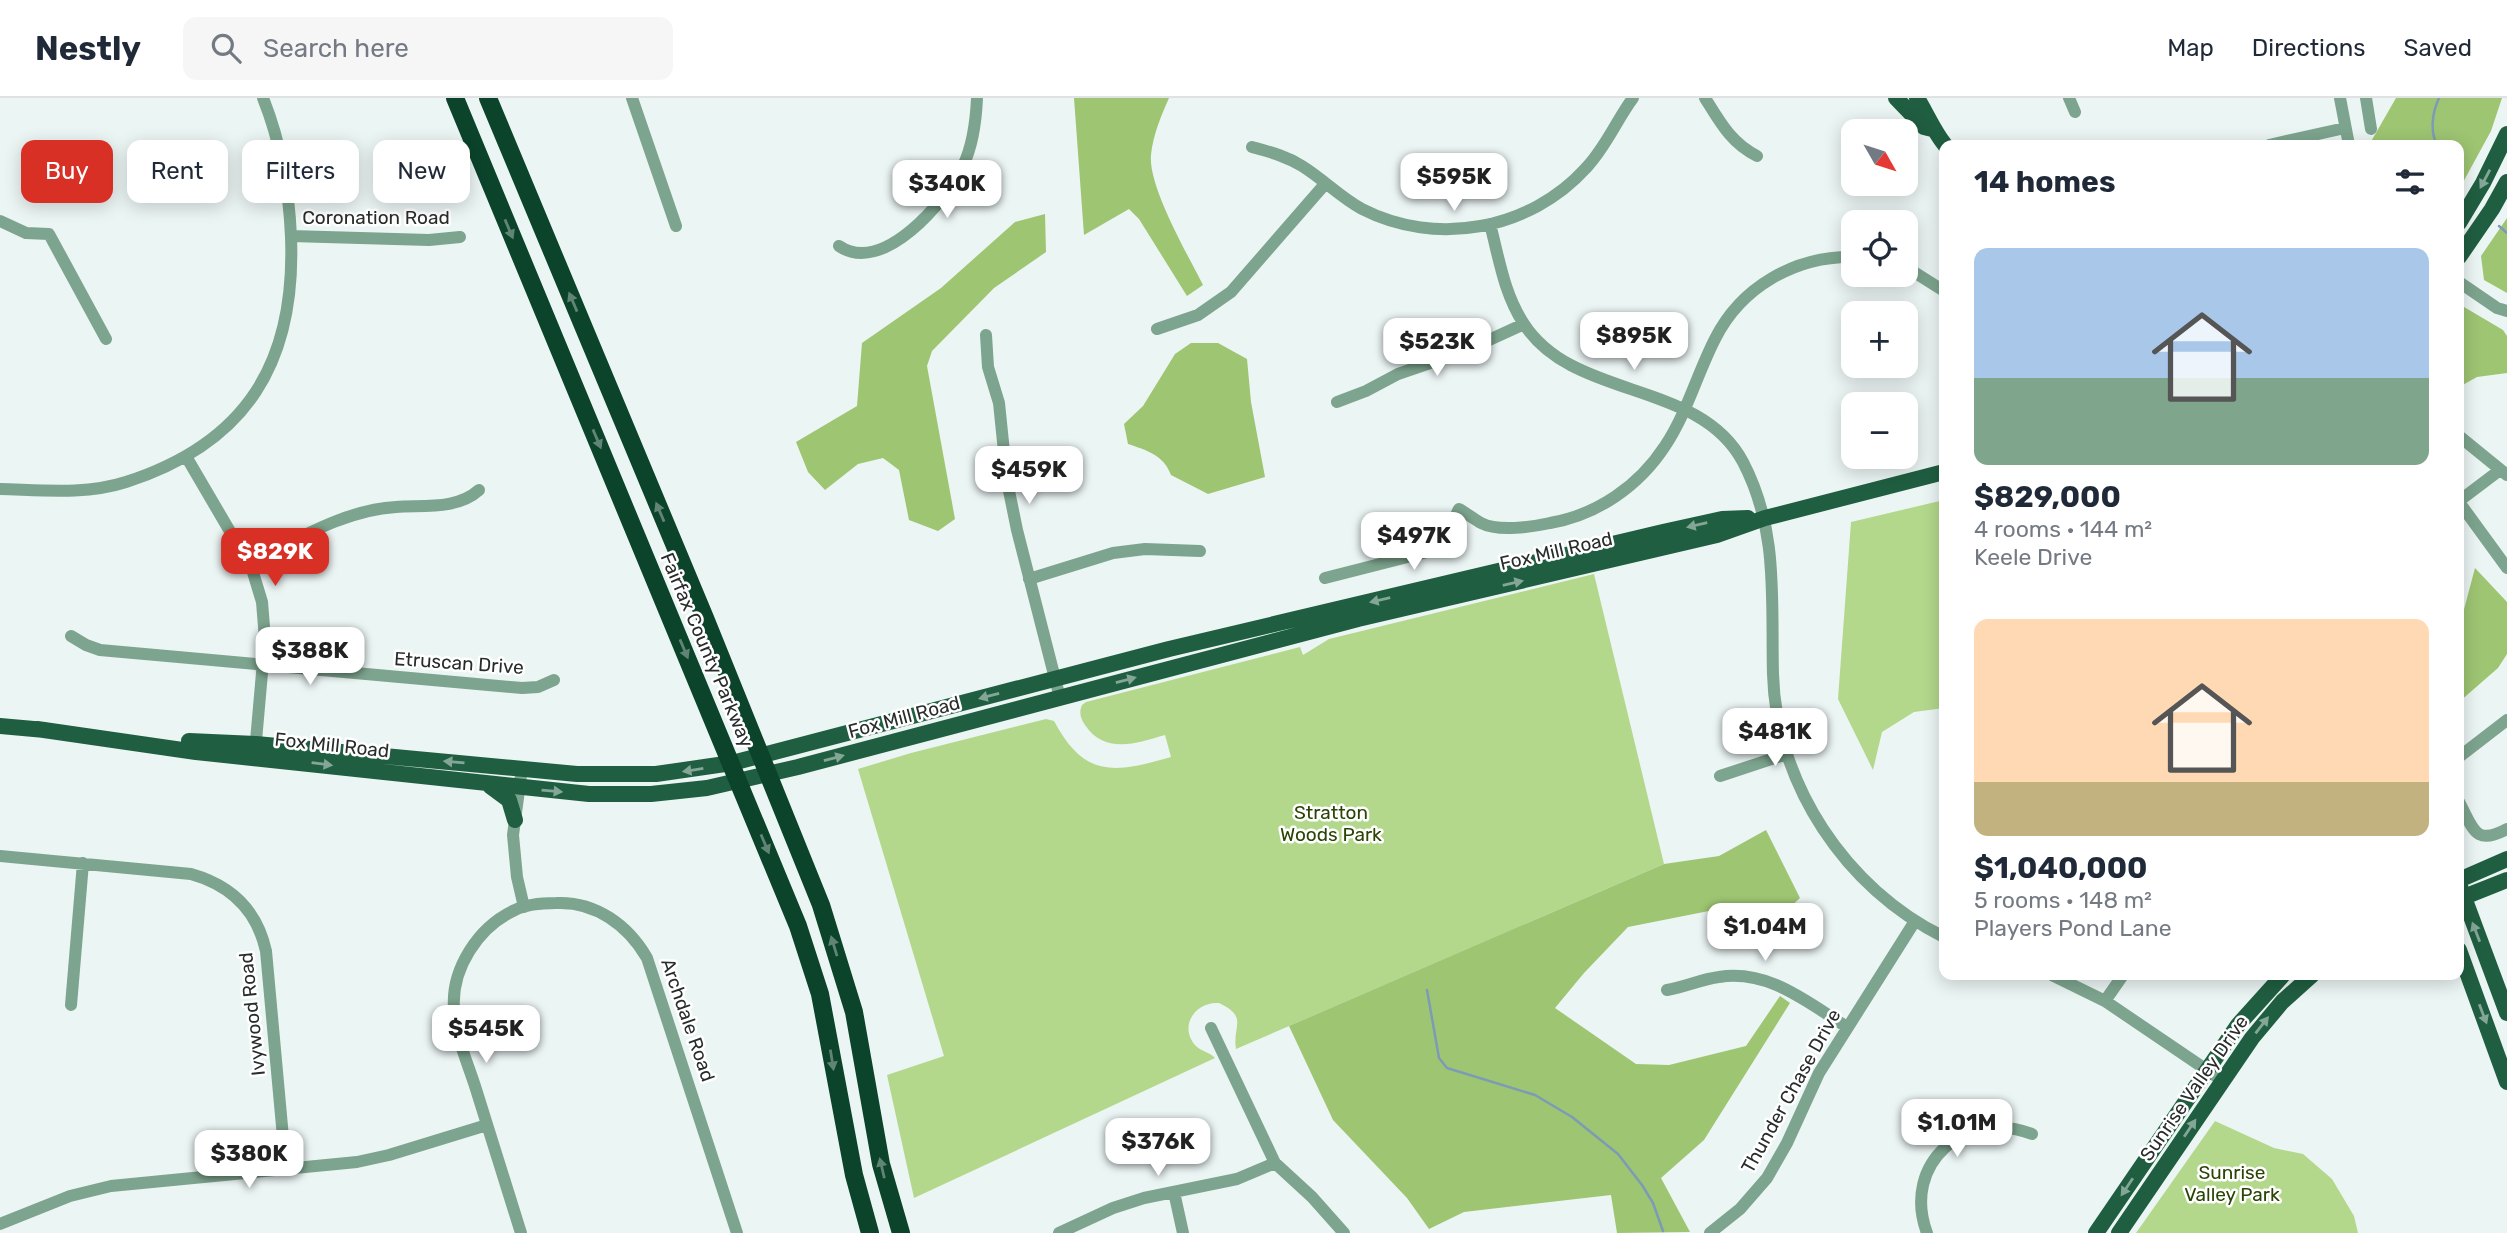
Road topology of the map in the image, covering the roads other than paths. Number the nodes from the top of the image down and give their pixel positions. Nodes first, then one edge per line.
1 (263, 98) edge
2 (455, 98) edge
3 (488, 98) edge
4 (632, 98) edge
5 (977, 98) edge
6 (1633, 98) edge
7 (1705, 98) edge
8 (1896, 98) edge
9 (1917, 98) edge
10 (2069, 98) edge
11 (2340, 98) edge
12 (2366, 98) edge
13 (2075, 112) dead end
14 (2345, 128) junction
15 (1932, 129) junction
16 (2371, 129) dead end
17 (2507, 134) edge
18 (1941, 140) edge
19 (2291, 140) edge
20 (2348, 140) edge
21 (1252, 146) dead end
22 (1757, 156) dead end
23 (2507, 182) edge
24 (1325, 184) junction
25 (2464, 215) edge
26 (0, 221) edge
27 (1490, 224) junction
28 (676, 226) dead end
29 (291, 236) junction
30 (460, 237) dead end
31 (839, 246) dead end
32 (2464, 250) edge
33 (1841, 257) edge
34 (1918, 275) edge
35 (2464, 285) edge
36 (1939, 288) edge
37 (2507, 311) edge
38 (1524, 324) junction
39 (1157, 330) dead end
40 (986, 335) dead end
41 (106, 339) dead end
42 (1337, 402) dead end
43 (1684, 411) junction
44 (2464, 440) edge
45 (187, 458) junction
46 (1939, 473) edge
47 (2504, 473) edge
48 (0, 489) edge
49 (479, 490) dead end
50 (2464, 499) edge
51 (2464, 509) edge
52 (1765, 518) junction
53 (1200, 551) dead end
54 (249, 563) junction
55 (2507, 568) edge
56 (1325, 578) dead end
57 (1029, 579) junction
58 (71, 636) dead end
59 (262, 666) junction
60 (1055, 679) junction
61 (554, 680) dead end
62 (1060, 698) junction
63 (2507, 720) edge
64 (0, 726) edge
65 (255, 750) junction
66 (2464, 753) edge
67 (1787, 754) junction
68 (760, 757) junction
69 (732, 763) junction
70 (522, 768) junction
71 (768, 775) junction
72 (1720, 776) dead end
73 (738, 781) junction
74 (485, 783) junction
75 (519, 788) junction
76 (2464, 811) edge
77 (515, 820) junction
78 (2507, 828) edge
79 (0, 856) edge
80 (2507, 859) edge
81 (83, 863) junction
82 (2507, 880) edge
83 (2464, 887) edge
84 (2464, 889) edge
85 (2464, 900) edge
86 (524, 907) junction
87 (1915, 921) junction
88 (1939, 934) edge
89 (2464, 964) edge
90 (2063, 980) edge
91 (2119, 980) edge
92 (2278, 980) edge
93 (2307, 980) edge
94 (1667, 990) dead end
95 (2105, 1000) junction
96 (71, 1005) dead end
97 (2507, 1013) edge
98 (1847, 1027) junction
99 (1210, 1028) dead end
100 (2207, 1070) junction
101 (2223, 1081) junction
102 (2507, 1082) edge
103 (487, 1125) junction
104 (2032, 1134) dead end
105 (1275, 1163) junction
106 (286, 1170) junction
107 (1174, 1192) junction
108 (0, 1224) edge
109 (522, 1233) edge
110 (737, 1233) edge
111 (870, 1233) edge
112 (901, 1233) edge
113 (1059, 1233) edge
114 (1183, 1233) edge
115 (1344, 1233) edge
116 (1710, 1233) edge
117 (1927, 1233) edge
118 (2096, 1233) edge
119 (2119, 1233) edge

1 - 29 street
2 -> 69 highway, Fairfax County Parkway
68 -> 3 highway, Fairfax County Parkway
4 - 28 street
5 - 31 street
6 - 27 street
7 - 22 street
8 - 15 main road
9 - 15 main road
10 - 13 street
11 - 14 street
12 - 16 street
14 - 19 street
14 - 20 street
15 - 18 main road
17 -> 25 main road
21 - 24 street
23 - 32 main road
24 - 27 street
24 - 39 street
26 - 41 street
27 - 38 street
29 - 30 street, Coronation Road
29 - 45 street
33 - 43 street
34 - 36 street
35 - 37 street
38 - 42 street
38 - 43 street
40 - 57 street
43 - 52 street
43 - 56 street
44 - 47 street
45 - 48 street
45 - 54 street
46 - 52 main road, Fox Mill Road
47 - 50 street
49 - 54 street
51 - 55 street
52 -> 60 main road, Fox Mill Road
62 -> 52 main road, Fox Mill Road
52 - 67 street
53 - 57 street
54 - 59 street
57 - 60 street
58 - 59 street, Etruscan Drive
59 - 61 street, Etruscan Drive
59 - 65 street
60 - 62 street
60 -> 68 main road, Fox Mill Road
71 -> 62 main road, Fox Mill Road
63 - 66 street
64 - 65 main road, Fox Mill Road
70 -> 65 main road, Fox Mill Road
65 -> 74 main road, Fox Mill Road
67 - 72 street
67 - 87 street
68 - 69 main road, Fox Mill Road
68 - 71 highway, Fairfax County Parkway
69 -> 70 main road, Fox Mill Road
69 - 73 highway, Fairfax County Parkway
70 - 75 street
71 - 73 main road, Fox Mill Road
112 -> 71 highway, Fairfax County Parkway
75 -> 73 main road, Fox Mill Road
73 -> 111 highway, Fairfax County Parkway
74 - 75 main road, Fox Mill Road
74 - 77 main road
75 - 77 street
76 - 78 street
77 - 86 street
79 - 81 street, Ivywood Road
80 - 83 main road
81 - 96 street
81 - 106 street, Ivywood Road
82 - 84 main road
97 -> 85 main road
86 - 103 street
86 - 110 street, Archdale Road
87 - 88 street
87 - 98 street, Thunder Chase Drive
89 -> 102 main road
90 - 95 street
91 - 95 street
92 - 100 main road, Sunrise Valley Drive
101 -> 93 main road, Sunrise Valley Drive
94 - 98 street
95 - 100 street
98 - 116 street, Thunder Chase Drive
99 - 105 street
100 - 101 street
100 -> 118 main road, Sunrise Valley Drive
119 -> 101 main road, Sunrise Valley Drive
103 - 106 street
103 - 109 street
104 - 117 street
105 - 107 street
105 - 115 street
106 - 108 street
107 - 113 street
107 - 114 street

